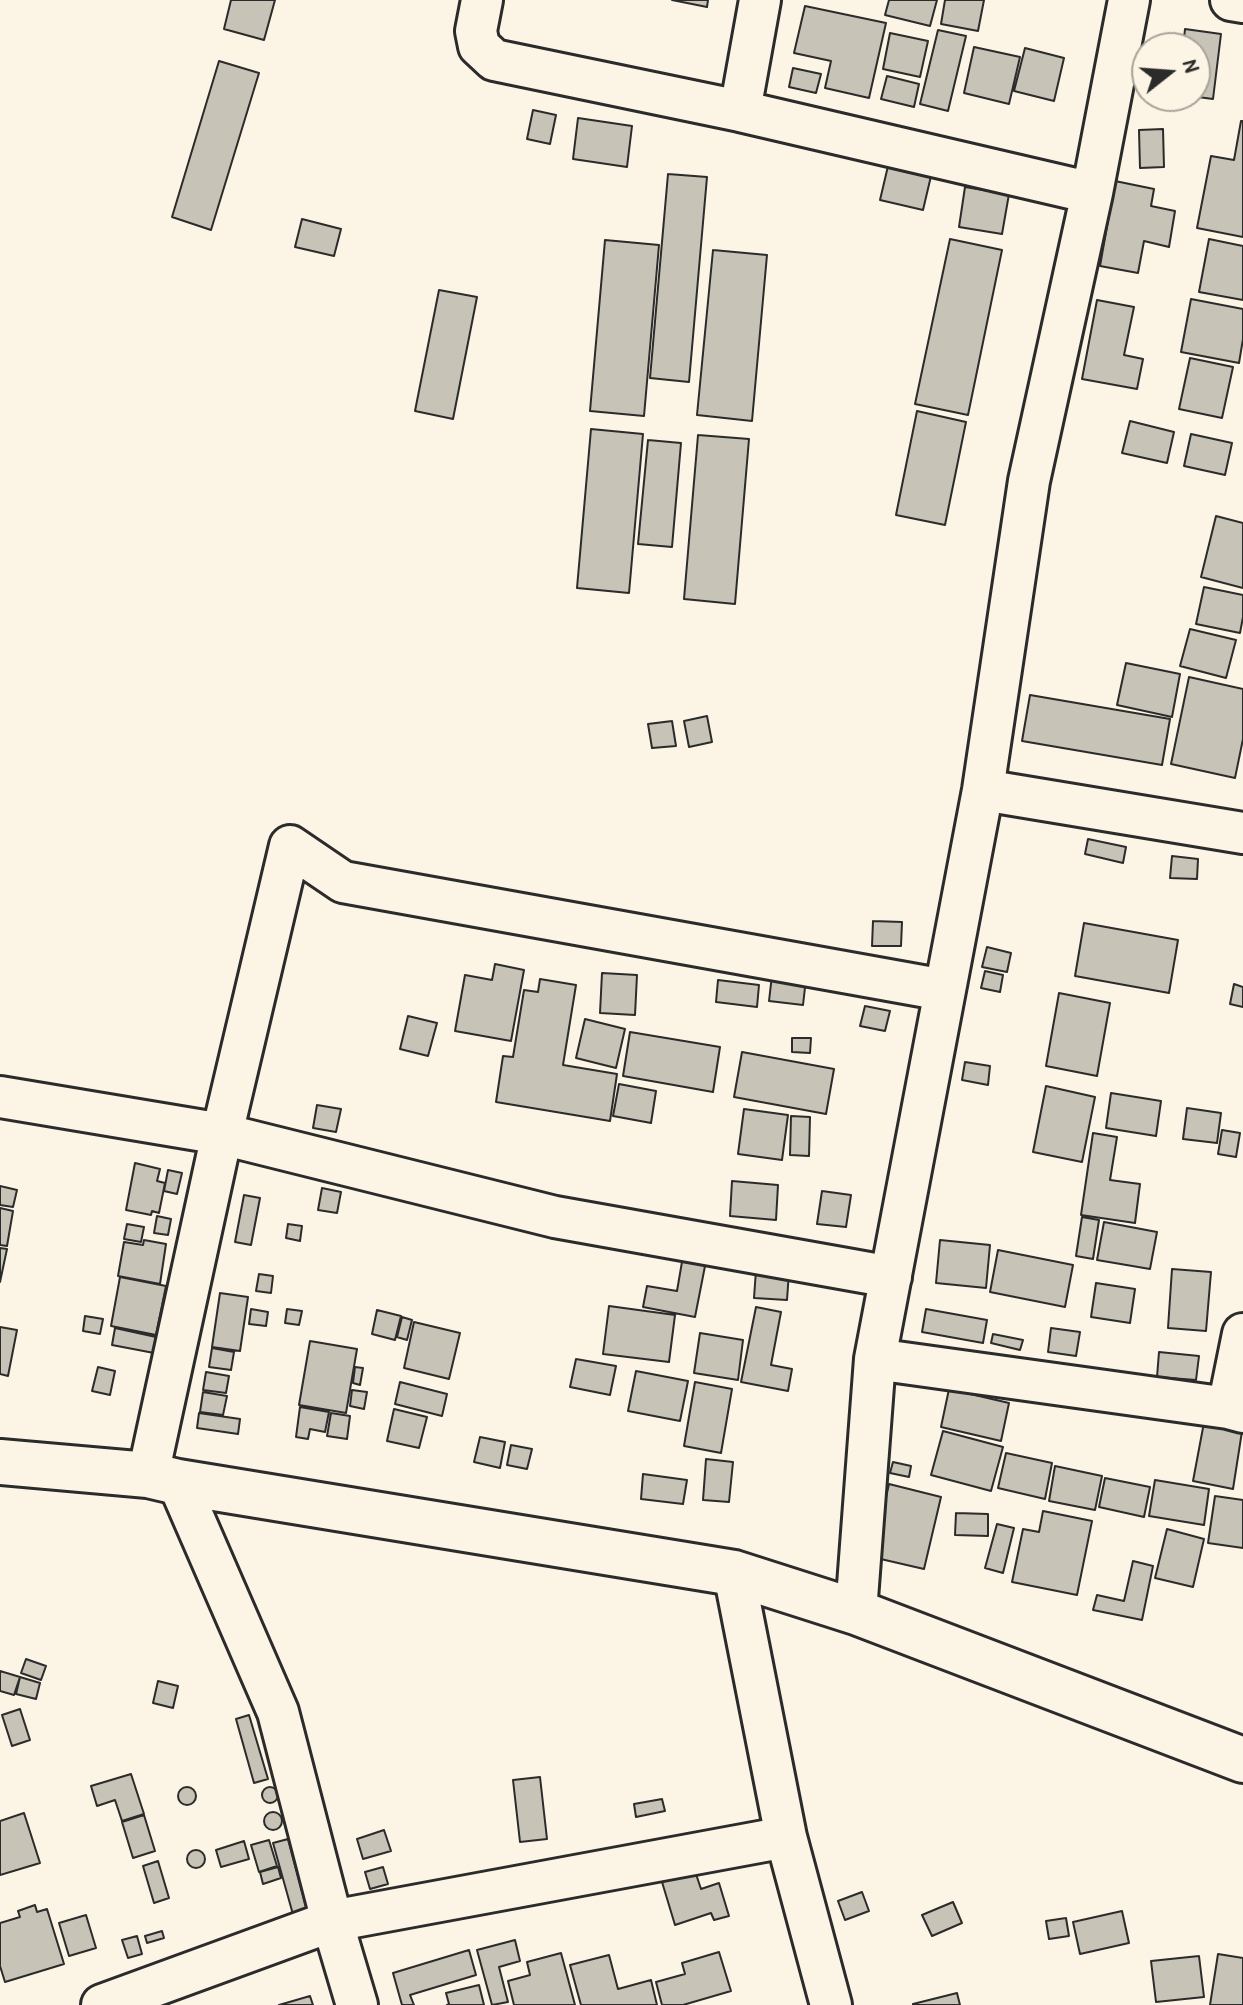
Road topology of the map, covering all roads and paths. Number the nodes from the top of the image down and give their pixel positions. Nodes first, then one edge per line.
1 (482, 0) edge
2 (760, 0) edge
3 (1129, 0) edge
4 (1231, 0) edge
5 (1243, 2) edge
6 (740, 111) junction
7 (1092, 193) junction
8 (983, 790) junction
9 (1243, 833) edge
10 (944, 990) junction
11 (0, 1097) edge
12 (222, 1134) junction
13 (891, 1277) junction
14 (1243, 1334) edge
15 (875, 1359) junction
16 (1235, 1410) edge
17 (0, 1462) edge
18 (163, 1479) junction
19 (734, 1573) junction
20 (856, 1612) junction
21 (1243, 1760) edge
22 (786, 1837) junction
23 (332, 1921) junction
24 (102, 2005) edge
25 (357, 2005) edge
26 (831, 2005) edge

1 - 6 street
2 - 6 street
3 - 7 street
4 - 5 street
6 - 7 street
7 - 8 street
8 - 9 street
8 - 10 street
10 - 12 street
10 - 13 street
11 - 12 street
12 - 13 street
12 - 18 street
13 - 15 street
14 - 16 street
15 - 16 street
15 - 20 street
17 - 18 street
18 - 19 street
18 - 23 street
19 - 20 street
19 - 22 street
20 - 21 street
22 - 23 street
22 - 26 street
23 - 24 street
23 - 25 street

